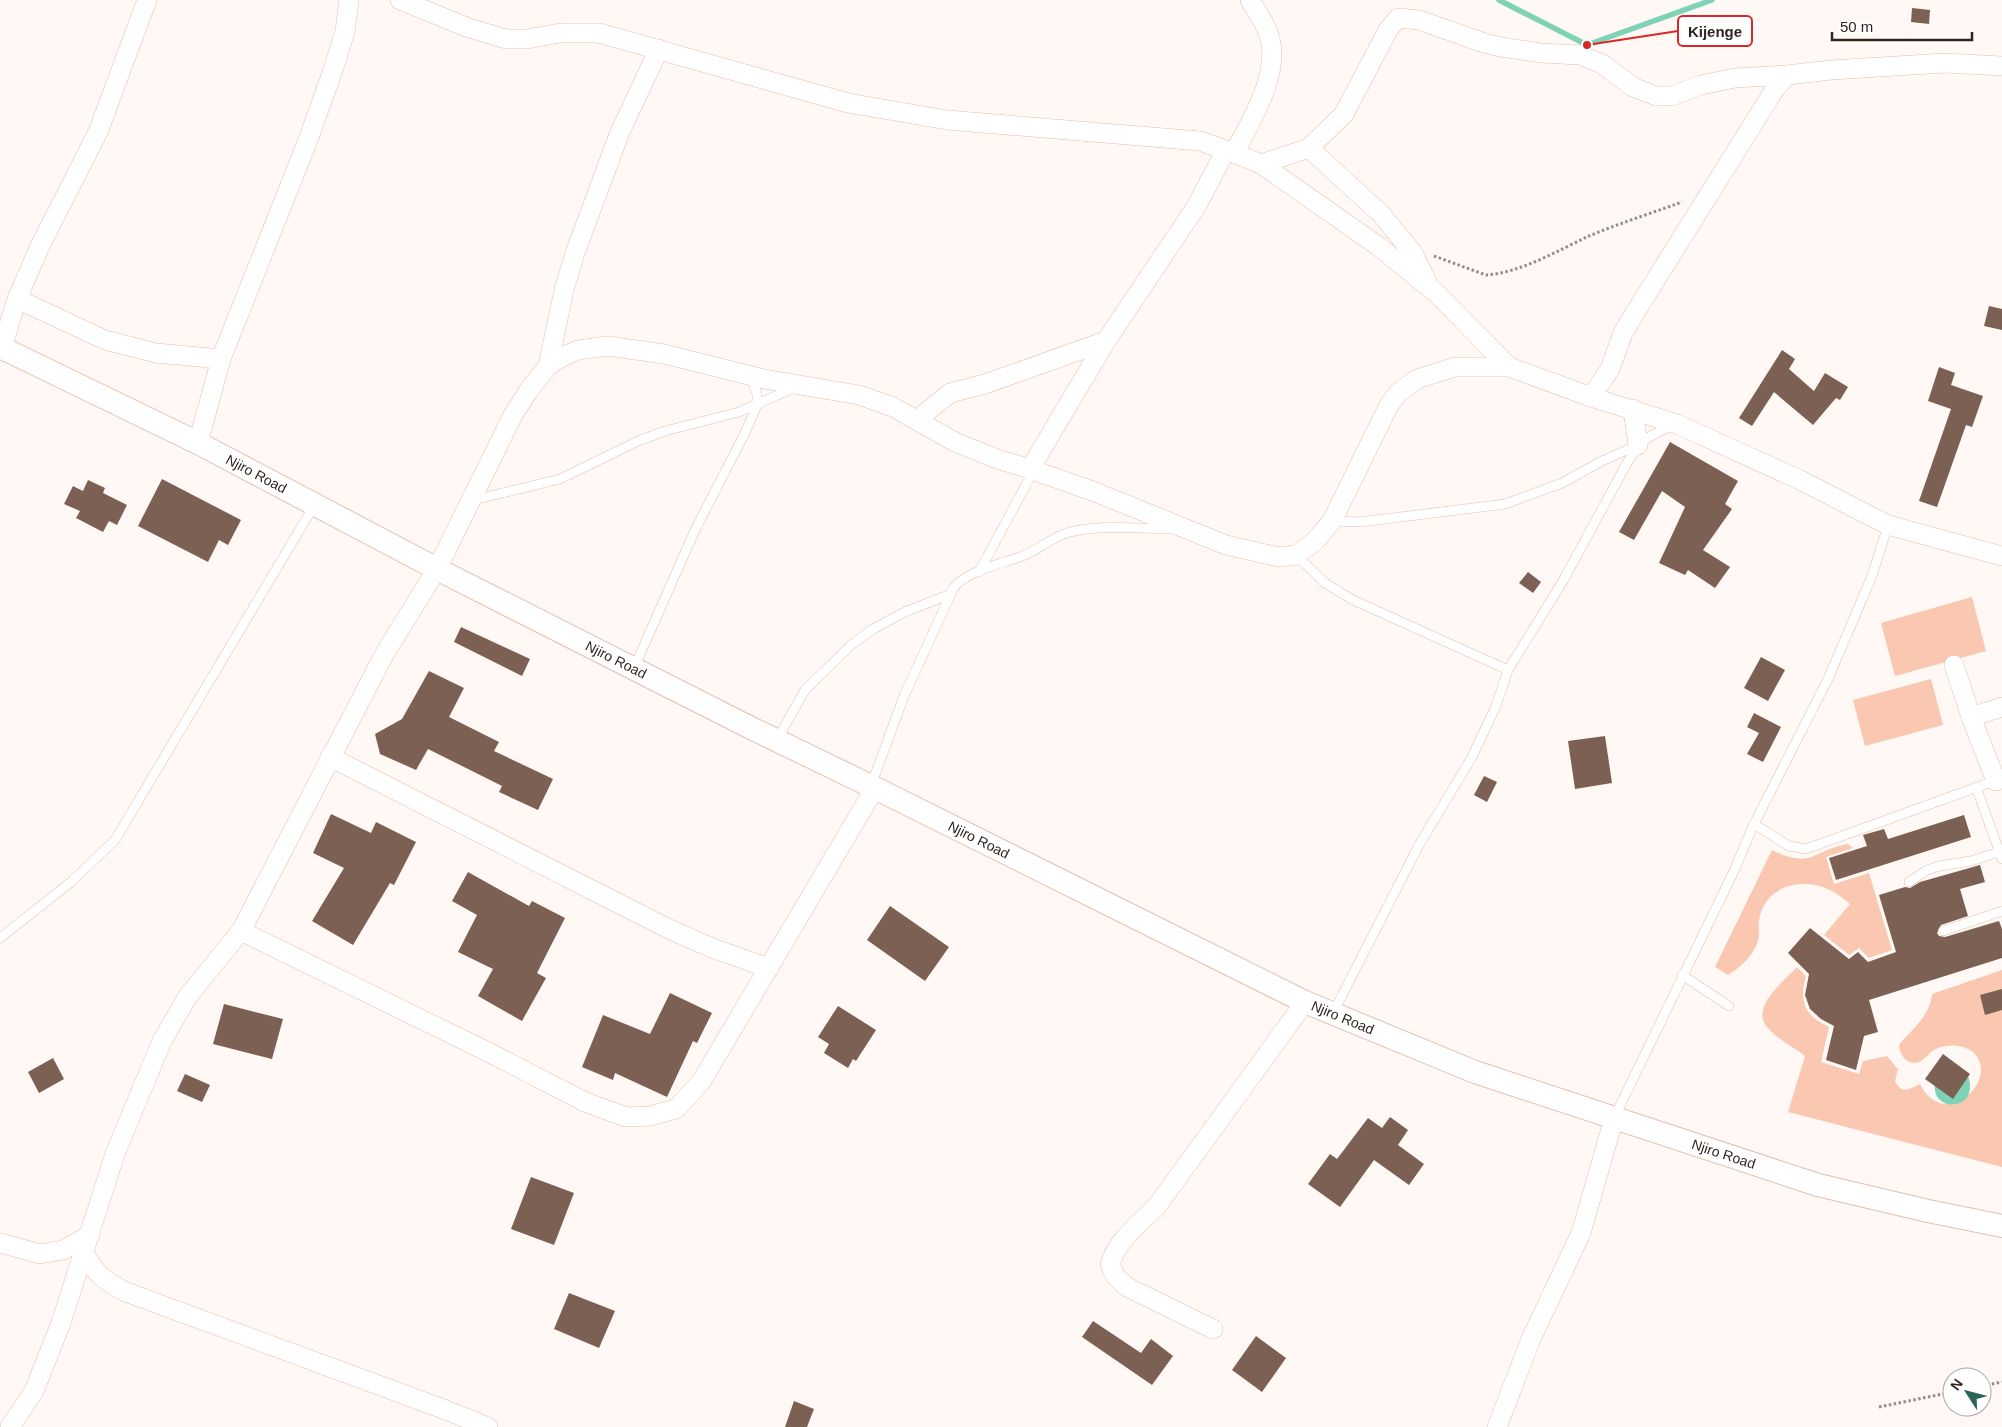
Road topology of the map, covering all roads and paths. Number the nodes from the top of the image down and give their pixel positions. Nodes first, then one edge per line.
1 (147, 0) edge
2 (349, 0) edge
3 (400, 0) edge
4 (1250, 0) edge
5 (659, 49) junction
6 (2002, 66) edge
7 (1787, 76) junction
8 (1309, 148) junction
9 (1230, 152) junction
10 (1261, 164) junction
11 (1710, 192) junction
12 (1413, 253) junction
13 (1430, 288) junction
14 (17, 299) junction
15 (1106, 341) junction
16 (1, 347) edge
17 (221, 360) junction
18 (548, 366) junction
19 (1509, 367) junction
20 (751, 376) junction
21 (798, 386) junction
22 (1592, 397) junction
23 (757, 405) junction
24 (1633, 409) junction
25 (918, 419) junction
26 (1677, 424) junction
27 (198, 443) junction
28 (1638, 445) junction
29 (1032, 469) junction
30 (472, 500) junction
31 (315, 504) junction
32 (1332, 521) junction
33 (1888, 525) junction
34 (1187, 529) junction
35 (1296, 556) junction
36 (2002, 556) edge
37 (437, 569) junction
38 (979, 572) junction
39 (951, 594) junction
40 (1954, 665) dead end
41 (634, 668) junction
42 (1508, 670) junction
43 (2002, 707) edge
44 (1971, 717) junction
45 (777, 740) junction
46 (330, 758) junction
47 (1999, 780) edge
48 (873, 787) junction
49 (1976, 787) junction
50 (1754, 824) junction
51 (2001, 854) edge
52 (1909, 882) dead end
53 (2002, 911) edge
54 (241, 931) junction
55 (1943, 931) dead end
56 (0, 938) edge
57 (769, 968) junction
58 (1682, 975) junction
59 (1305, 1002) junction
60 (1729, 1006) dead end
61 (1333, 1013) junction
62 (1614, 1118) junction
63 (2002, 1226) edge
64 (90, 1235) junction
65 (0, 1243) edge
66 (84, 1253) junction
67 (1212, 1330) dead end
68 (1942, 1394) edge
69 (1880, 1407) dead end
70 (10, 1427) edge
71 (488, 1427) edge
72 (1497, 1427) edge

1 - 14 street
2 - 17 street
3 - 5 street
4 - 9 street
5 - 9 street
5 - 18 street
6 - 7 street
7 - 8 street
7 - 11 street
8 - 10 street
8 - 12 street
9 - 10 street
9 - 15 street
10 - 13 street
11 - 12 path
11 - 22 street
12 - 13 street
13 - 19 street
14 - 16 street
14 - 17 street
15 - 25 street
15 - 29 street
16 - 27 street, Njiro Road
17 - 27 street
18 - 20 street
18 - 30 street
19 - 22 street
19 - 32 street
20 - 21 street
20 - 23 lane
21 - 23 lane
21 - 25 street
22 - 24 street
23 - 30 lane
23 - 41 lane
24 - 26 street
24 - 28 street
25 - 29 street
26 - 28 lane
26 - 33 street
27 - 31 street, Njiro Road
28 - 32 lane
28 - 42 lane
29 - 34 street
29 - 38 lane
30 - 37 street
31 - 37 street, Njiro Road
31 - 56 lane
32 - 35 street
33 - 36 street
33 - 50 lane
34 - 35 street
34 - 38 lane
35 - 42 lane
37 - 41 street, Njiro Road
37 - 46 street
38 - 39 lane
39 - 45 lane
39 - 48 lane
40 - 44 street
41 - 45 street, Njiro Road
42 - 61 lane
43 - 44 street
44 - 47 street
45 - 48 street, Njiro Road
46 - 54 street
46 - 57 street
47 - 49 lane
48 - 57 street
48 - 59 street, Njiro Road
49 - 50 lane
49 - 51 lane
50 - 58 lane
51 - 52 lane
53 - 55 lane
54 - 57 street
54 - 64 street
58 - 60 lane
58 - 62 lane
59 - 61 street, Njiro Road
59 - 67 street
61 - 62 street, Njiro Road
62 - 63 street, Njiro Road
62 - 72 street
64 - 65 street
64 - 66 street
66 - 70 street
66 - 71 street
68 - 69 path

